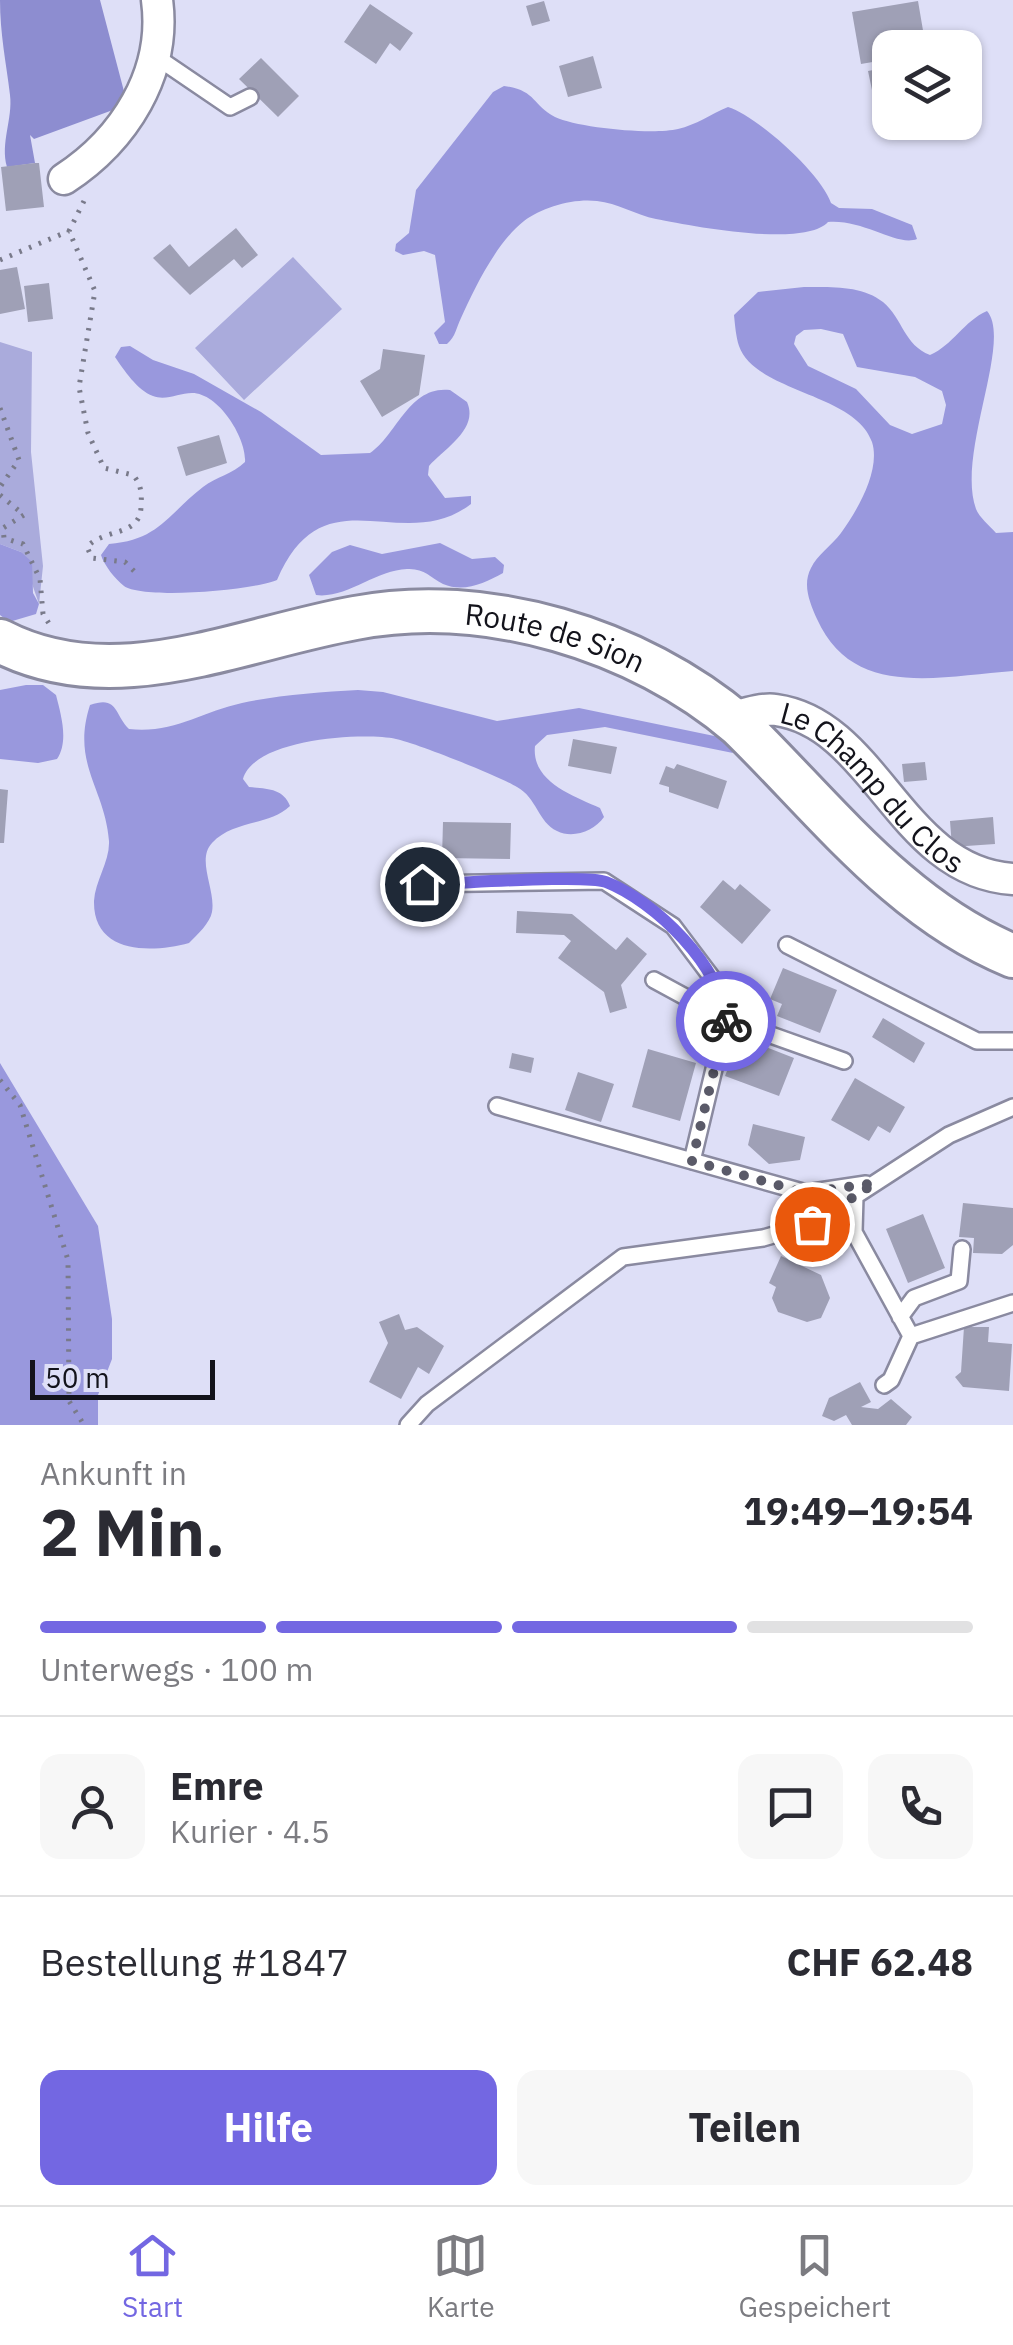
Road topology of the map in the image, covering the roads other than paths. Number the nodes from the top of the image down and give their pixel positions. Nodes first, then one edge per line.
1 (157, 0) edge
2 (156, 56) junction
3 (250, 97) dead end
4 (74, 173) road end
5 (16, 648) edge
6 (731, 718) junction
7 (1013, 879) edge
8 (422, 884) dead end
9 (787, 945) dead end
10 (1013, 956) edge
11 (654, 980) dead end
12 (726, 1019) junction
13 (1013, 1042) edge
14 (844, 1061) dead end
15 (497, 1106) dead end
16 (1013, 1107) edge
17 (692, 1161) junction
18 (875, 1183) junction
19 (856, 1196) junction
20 (962, 1249) dead end
21 (1013, 1304) edge
22 (900, 1317) junction
23 (910, 1336) junction
24 (884, 1386) dead end
25 (408, 1425) edge

1 - 2 street
2 - 3 lane
2 - 4 street
5 - 6 main road, Route de Sion
6 - 7 street, Le Champ du Clos
6 - 10 main road, Route de Sion
8 - 12 lane
9 - 13 lane
11 - 12 lane
12 - 14 lane
12 - 17 lane
15 - 17 lane
16 - 18 lane
17 - 18 lane
18 - 19 lane
19 - 22 lane
19 - 25 lane
20 - 22 lane
21 - 23 lane
22 - 23 lane
23 - 24 lane

